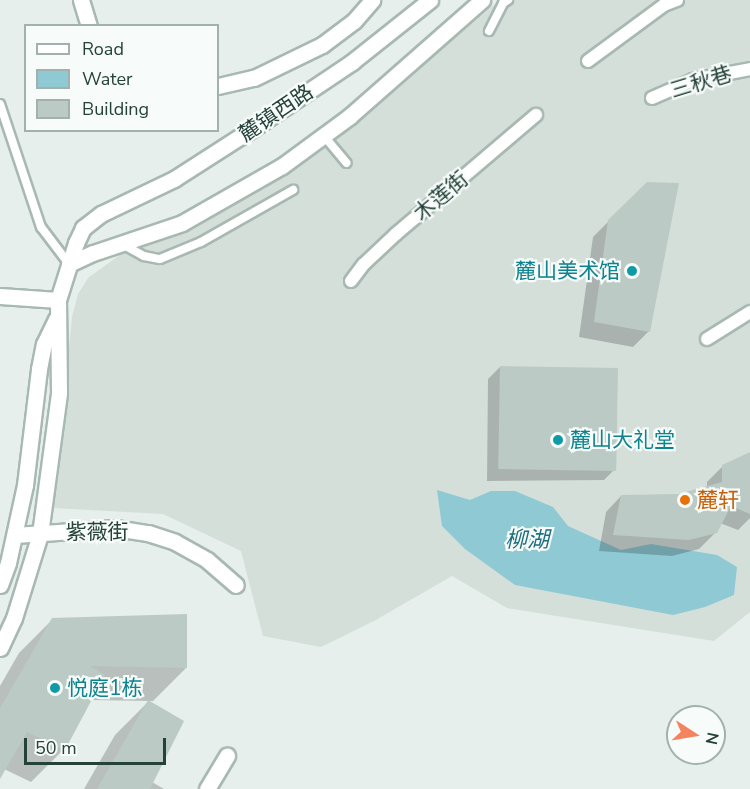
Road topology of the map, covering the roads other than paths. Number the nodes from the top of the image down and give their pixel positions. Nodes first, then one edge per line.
1 (81, 0) edge
2 (372, 0) edge
3 (430, 0) edge
4 (482, 0) edge
5 (508, 0) edge
6 (677, 0) edge
7 (89, 24) edge
8 (489, 31) dead end
9 (588, 61) dead end
10 (750, 69) edge
11 (219, 86) edge
12 (652, 98) dead end
13 (0, 104) edge
14 (536, 115) dead end
15 (324, 136) junction
16 (347, 163) dead end
17 (293, 190) dead end
18 (122, 244) junction
19 (69, 264) junction
20 (351, 281) dead end
21 (0, 296) edge
22 (58, 300) junction
23 (750, 312) edge
24 (56, 319) junction
25 (707, 339) dead end
26 (40, 534) junction
27 (15, 535) junction
28 (0, 585) edge
29 (236, 585) dead end
30 (0, 648) edge
31 (227, 756) dead end
32 (207, 789) edge

1 - 7 street
2 - 11 street
3 - 19 street, 麓镇西路
4 - 15 street
5 - 8 lane
6 - 9 street
10 - 12 street, 三秋巷
13 - 19 lane
14 - 20 street, 木莲街
15 - 16 lane
15 - 18 street
17 - 18 lane
18 - 19 street
19 - 22 street, 麓镇西路
21 - 22 street
22 - 24 street, 麓镇西路
23 - 25 street
24 - 26 street
24 - 27 street
26 - 27 street, 紫薇街
26 - 29 street, 紫薇街
26 - 30 street
27 - 28 street
31 - 32 street

